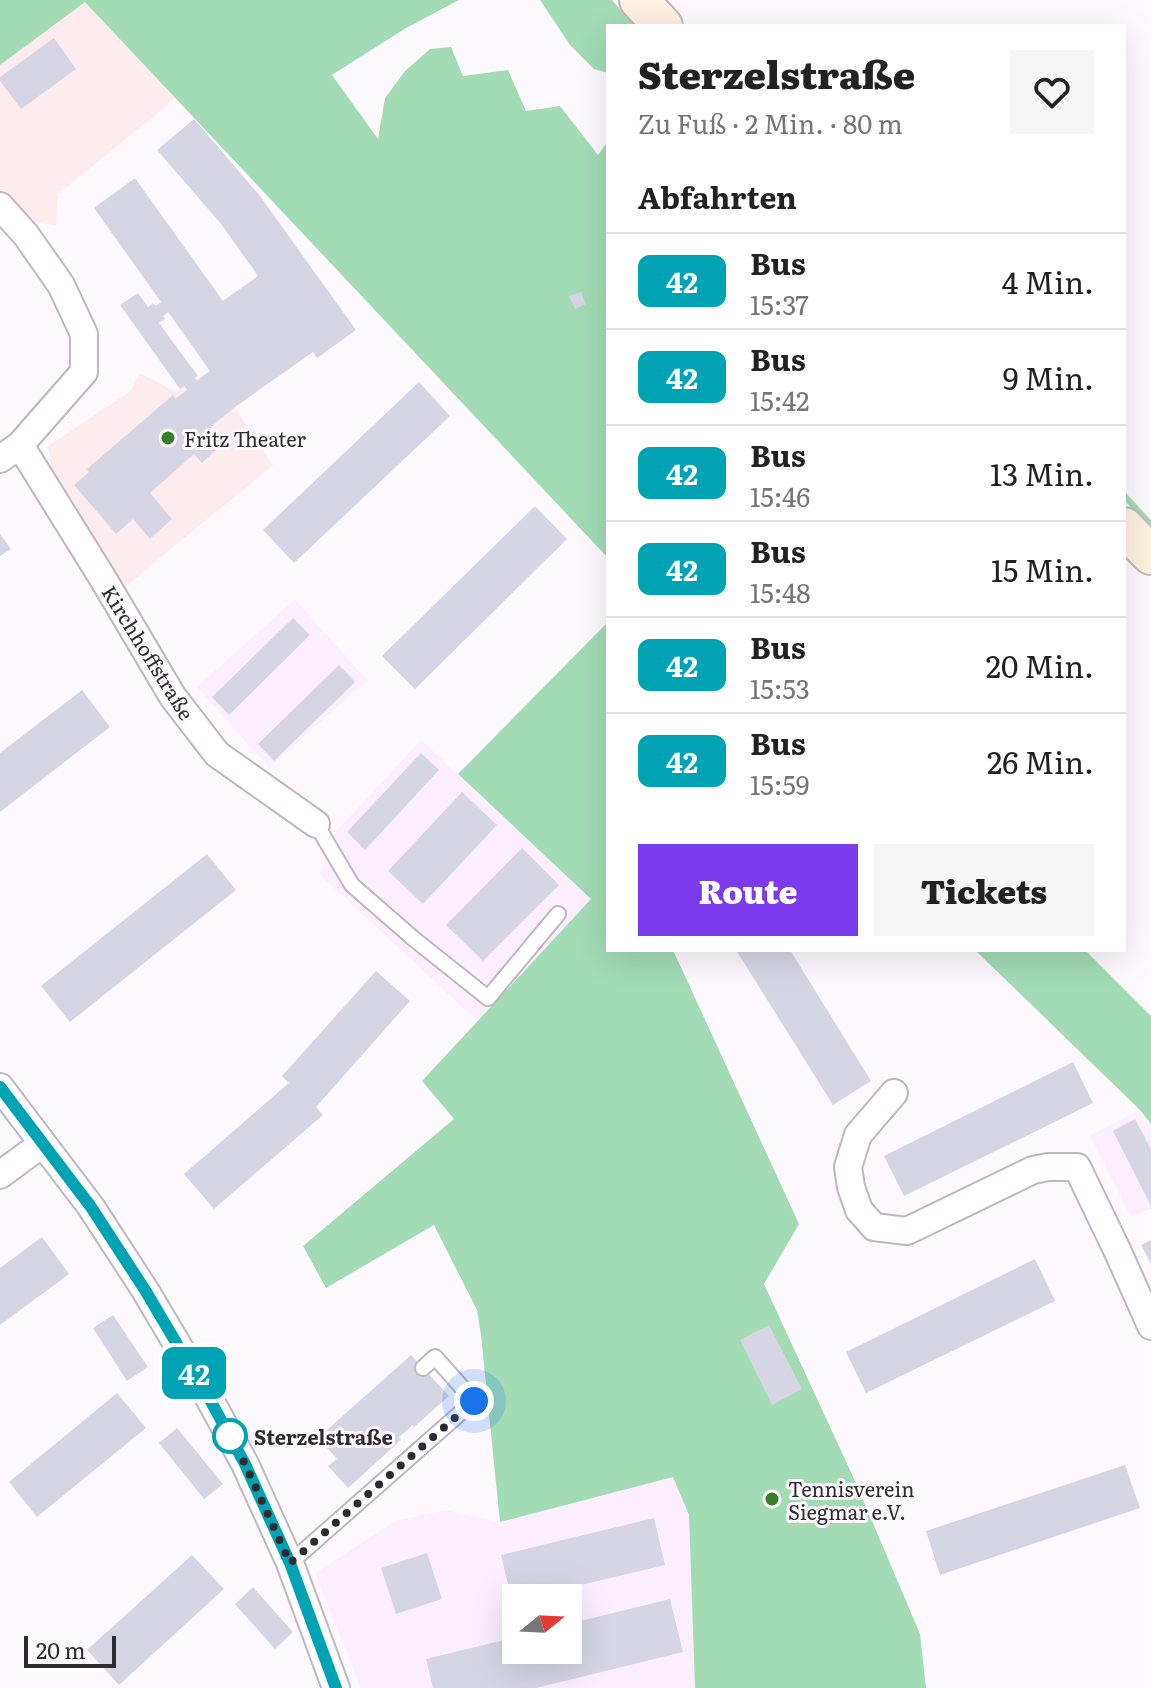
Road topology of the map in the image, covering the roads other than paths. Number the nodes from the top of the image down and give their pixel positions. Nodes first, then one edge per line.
1 (639, 0) edge
2 (661, 24) edge
3 (0, 206) edge
4 (10, 452) edge
5 (1126, 529) edge
6 (1151, 555) edge
7 (316, 824) joint
8 (558, 914) dead end
9 (0, 1087) edge
10 (894, 1093) dead end
11 (42, 1144) junction
12 (0, 1175) edge
13 (1151, 1326) edge
14 (423, 1368) dead end
15 (290, 1563) junction
16 (336, 1688) edge

1 - 2 main road
3 - 4 street, Kirchhoffstraße
4 - 7 street, Kirchhoffstraße
5 - 6 main road
7 - 8 lane
9 - 11 street
10 - 13 street
11 - 12 street
11 - 15 street
14 - 15 lane
15 - 16 street

